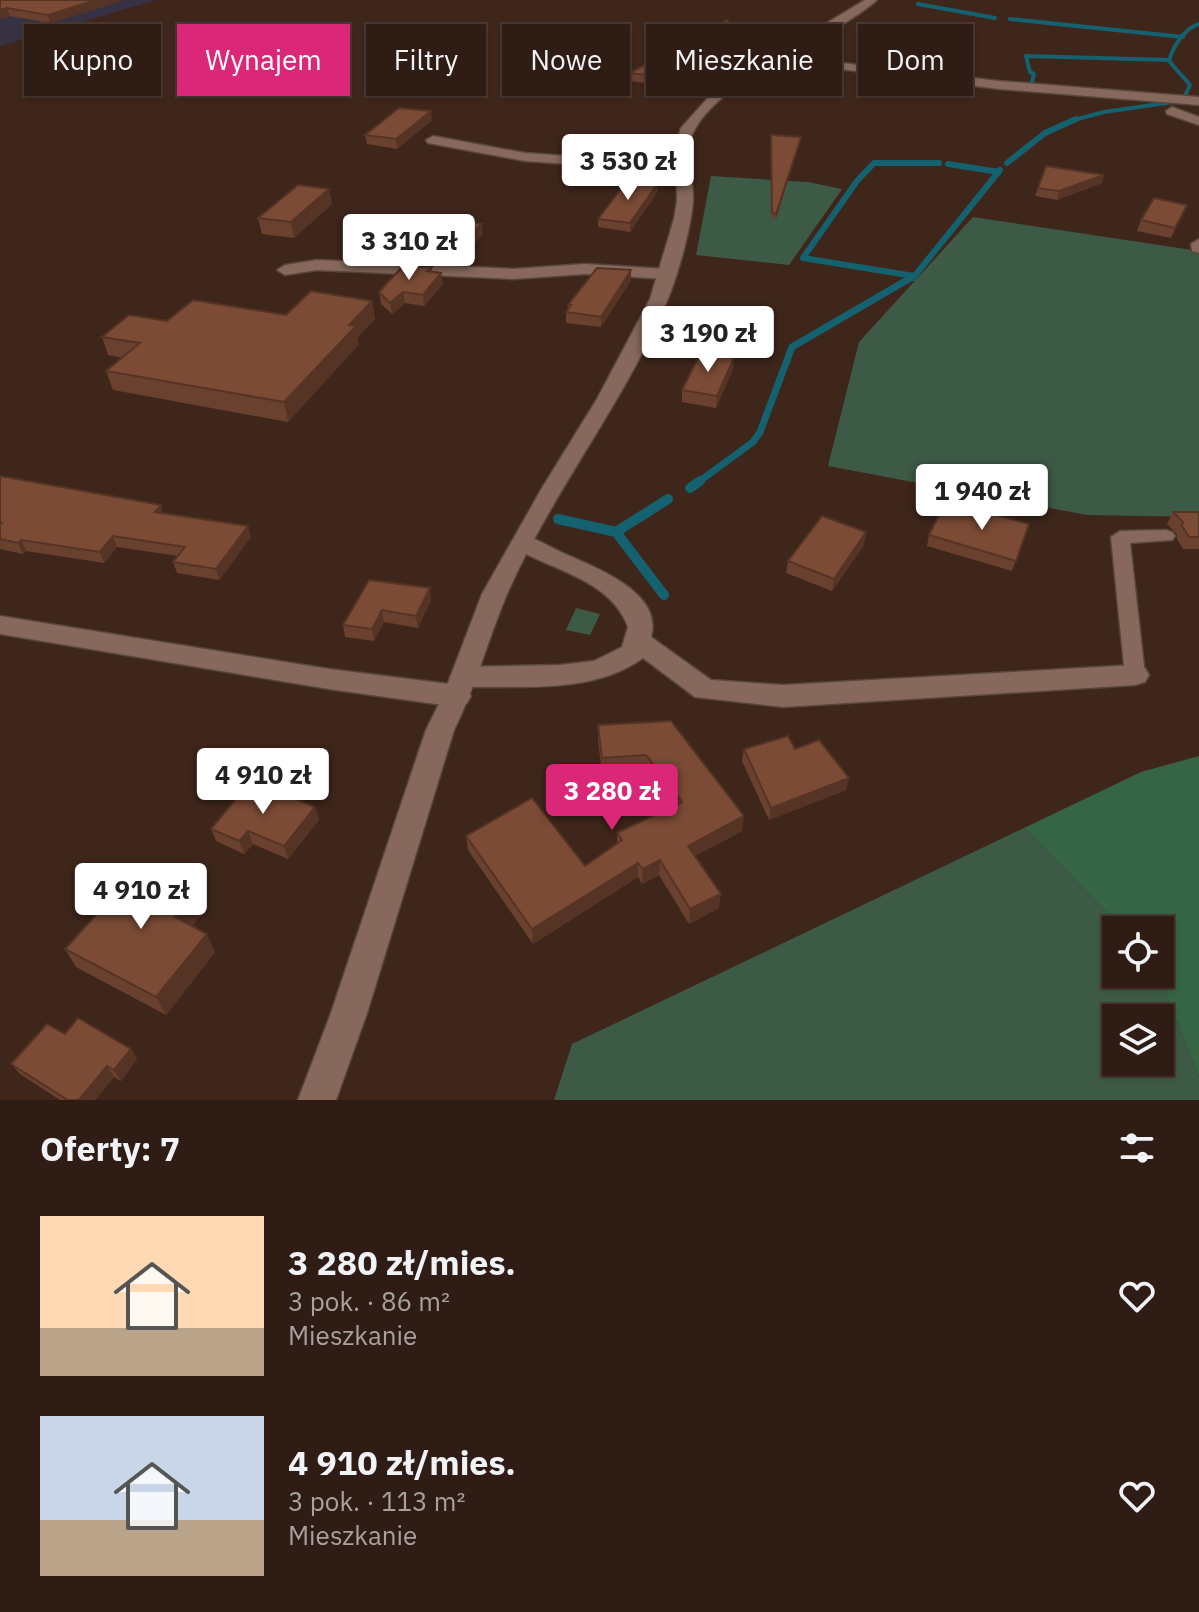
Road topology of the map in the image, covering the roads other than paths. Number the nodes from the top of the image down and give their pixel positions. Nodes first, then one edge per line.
1 (872, 0) edge
2 (831, 24) edge
3 (842, 66) edge
4 (716, 96) edge
5 (1199, 101) edge
6 (1199, 121) edge
7 (433, 140) dead end
8 (683, 168) junction
9 (285, 270) dead end
10 (666, 274) junction
11 (1166, 536) dead end
12 (523, 543) junction
13 (0, 625) edge
14 (637, 640) junction
15 (1135, 675) joint
16 (460, 686) junction
17 (317, 1100) edge

1 - 2 street
3 - 5 street
4 - 8 street
5 - 6 street
7 - 8 street
8 - 10 street
9 - 10 street
10 - 12 street
11 - 15 lane
12 - 14 street
12 - 16 street
13 - 16 street
14 - 15 street
14 - 16 street
16 - 17 street

